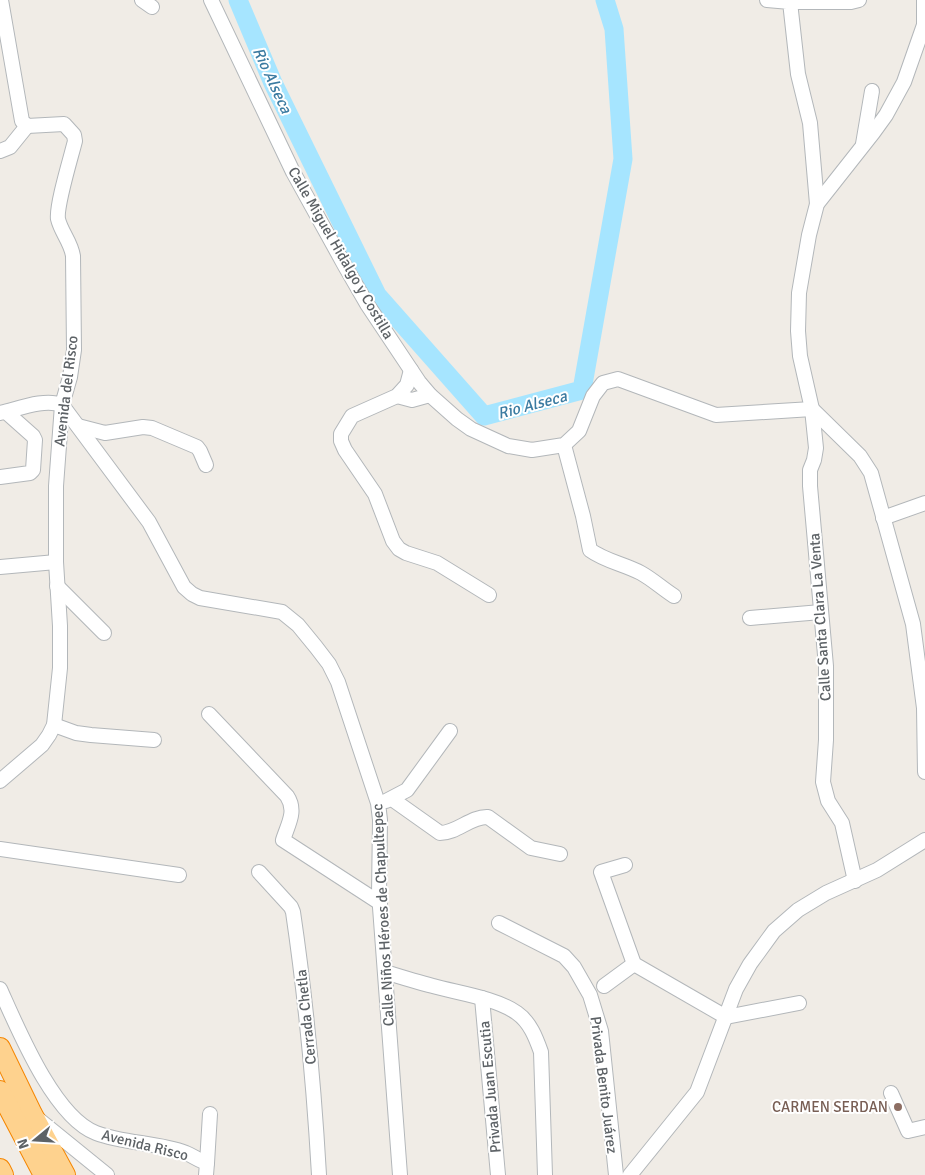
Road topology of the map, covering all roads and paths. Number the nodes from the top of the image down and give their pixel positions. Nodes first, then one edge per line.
1 (1, 0) edge
2 (211, 0) edge
3 (767, 0) edge
4 (859, 0) edge
5 (924, 0) edge
6 (790, 2) junction
7 (924, 23) edge
8 (872, 91) dead end
9 (27, 126) junction
10 (863, 145) junction
11 (0, 151) edge
12 (817, 204) junction
13 (411, 370) junction
14 (430, 395) junction
15 (397, 396) junction
16 (62, 405) junction
17 (812, 409) junction
18 (3, 413) edge
19 (78, 426) junction
20 (564, 445) junction
21 (206, 465) dead end
22 (0, 477) edge
23 (925, 503) edge
24 (883, 518) junction
25 (56, 562) junction
26 (0, 567) edge
27 (57, 586) junction
28 (489, 595) dead end
29 (674, 596) dead end
30 (821, 612) junction
31 (750, 618) dead end
32 (919, 623) edge
33 (104, 633) dead end
34 (209, 714) dead end
35 (54, 725) junction
36 (450, 731) dead end
37 (154, 740) dead end
38 (925, 772) edge
39 (0, 781) edge
40 (392, 799) junction
41 (378, 803) junction
42 (925, 840) edge
43 (0, 849) edge
44 (560, 854) dead end
45 (625, 865) dead end
46 (259, 872) dead end
47 (179, 875) dead end
48 (854, 881) junction
49 (380, 903) junction
50 (499, 923) dead end
51 (634, 964) junction
52 (385, 972) junction
53 (604, 986) dead end
54 (0, 989) edge
55 (482, 998) junction
56 (799, 1003) dead end
57 (726, 1017) junction
58 (0, 1048) edge
59 (891, 1092) dead end
60 (3, 1097) edge
61 (32, 1114) junction
62 (210, 1114) dead end
63 (925, 1127) edge
64 (54, 1166) edge
65 (0, 1169) edge
66 (207, 1169) edge
67 (3, 1175) edge
68 (44, 1175) edge
69 (65, 1175) edge
70 (107, 1175) edge
71 (319, 1175) edge
72 (400, 1175) edge
73 (498, 1175) edge
74 (545, 1175) edge
75 (616, 1175) edge
76 (630, 1175) edge

1 - 9 street
2 - 13 street, Calle Miguel Hidalgo y Costilla
3 - 6 street
4 - 6 street
5 - 7 street
6 - 12 street
7 - 10 street
8 - 10 street
9 - 11 street
9 - 16 street, Avenida del Risco
10 - 12 street
12 - 17 street
13 - 14 street, Calle Miguel Hidalgo y Costilla
13 - 15 street
14 - 15 street
14 - 20 street, Calle Miguel Hidalgo y Costilla
15 - 28 street
16 - 18 street
16 - 19 street, Calle Niños Héroes de Chapultepec
16 - 25 street, Avenida del Risco
17 - 20 street
17 - 24 street
17 - 30 street, Calle Santa Clara La Venta
18 - 22 street
19 - 21 street
19 - 41 street, Calle Niños Héroes de Chapultepec
20 - 29 street
23 - 24 street
24 - 32 street
25 - 26 street
25 - 27 street, Avenida del Risco
27 - 33 street
27 - 35 street, Avenida del Risco
30 - 31 street
30 - 48 street, Calle Santa Clara La Venta
32 - 38 street
34 - 49 street
35 - 37 street
35 - 39 street, Avenida del Risco
36 - 40 street
40 - 41 street
40 - 44 street
41 - 49 street, Calle Niños Héroes de Chapultepec
42 - 48 street
43 - 47 street
45 - 51 street
46 - 71 street, Cerrada Chetla
48 - 57 street
49 - 52 street, Calle Niños Héroes de Chapultepec
50 - 75 street, Privada Benito Juárez
51 - 53 street
51 - 57 street
52 - 55 street
52 - 72 street, Calle Niños Héroes de Chapultepec
54 - 66 street, Avenida Risco
55 - 73 street, Privada Juan Escutia
55 - 74 street
56 - 57 street
57 - 76 street
58 - 61 highway
59 - 63 street
60 - 68 highway
61 - 64 highway
61 - 70 street
62 - 66 street
64 - 69 highway
65 - 67 highway

